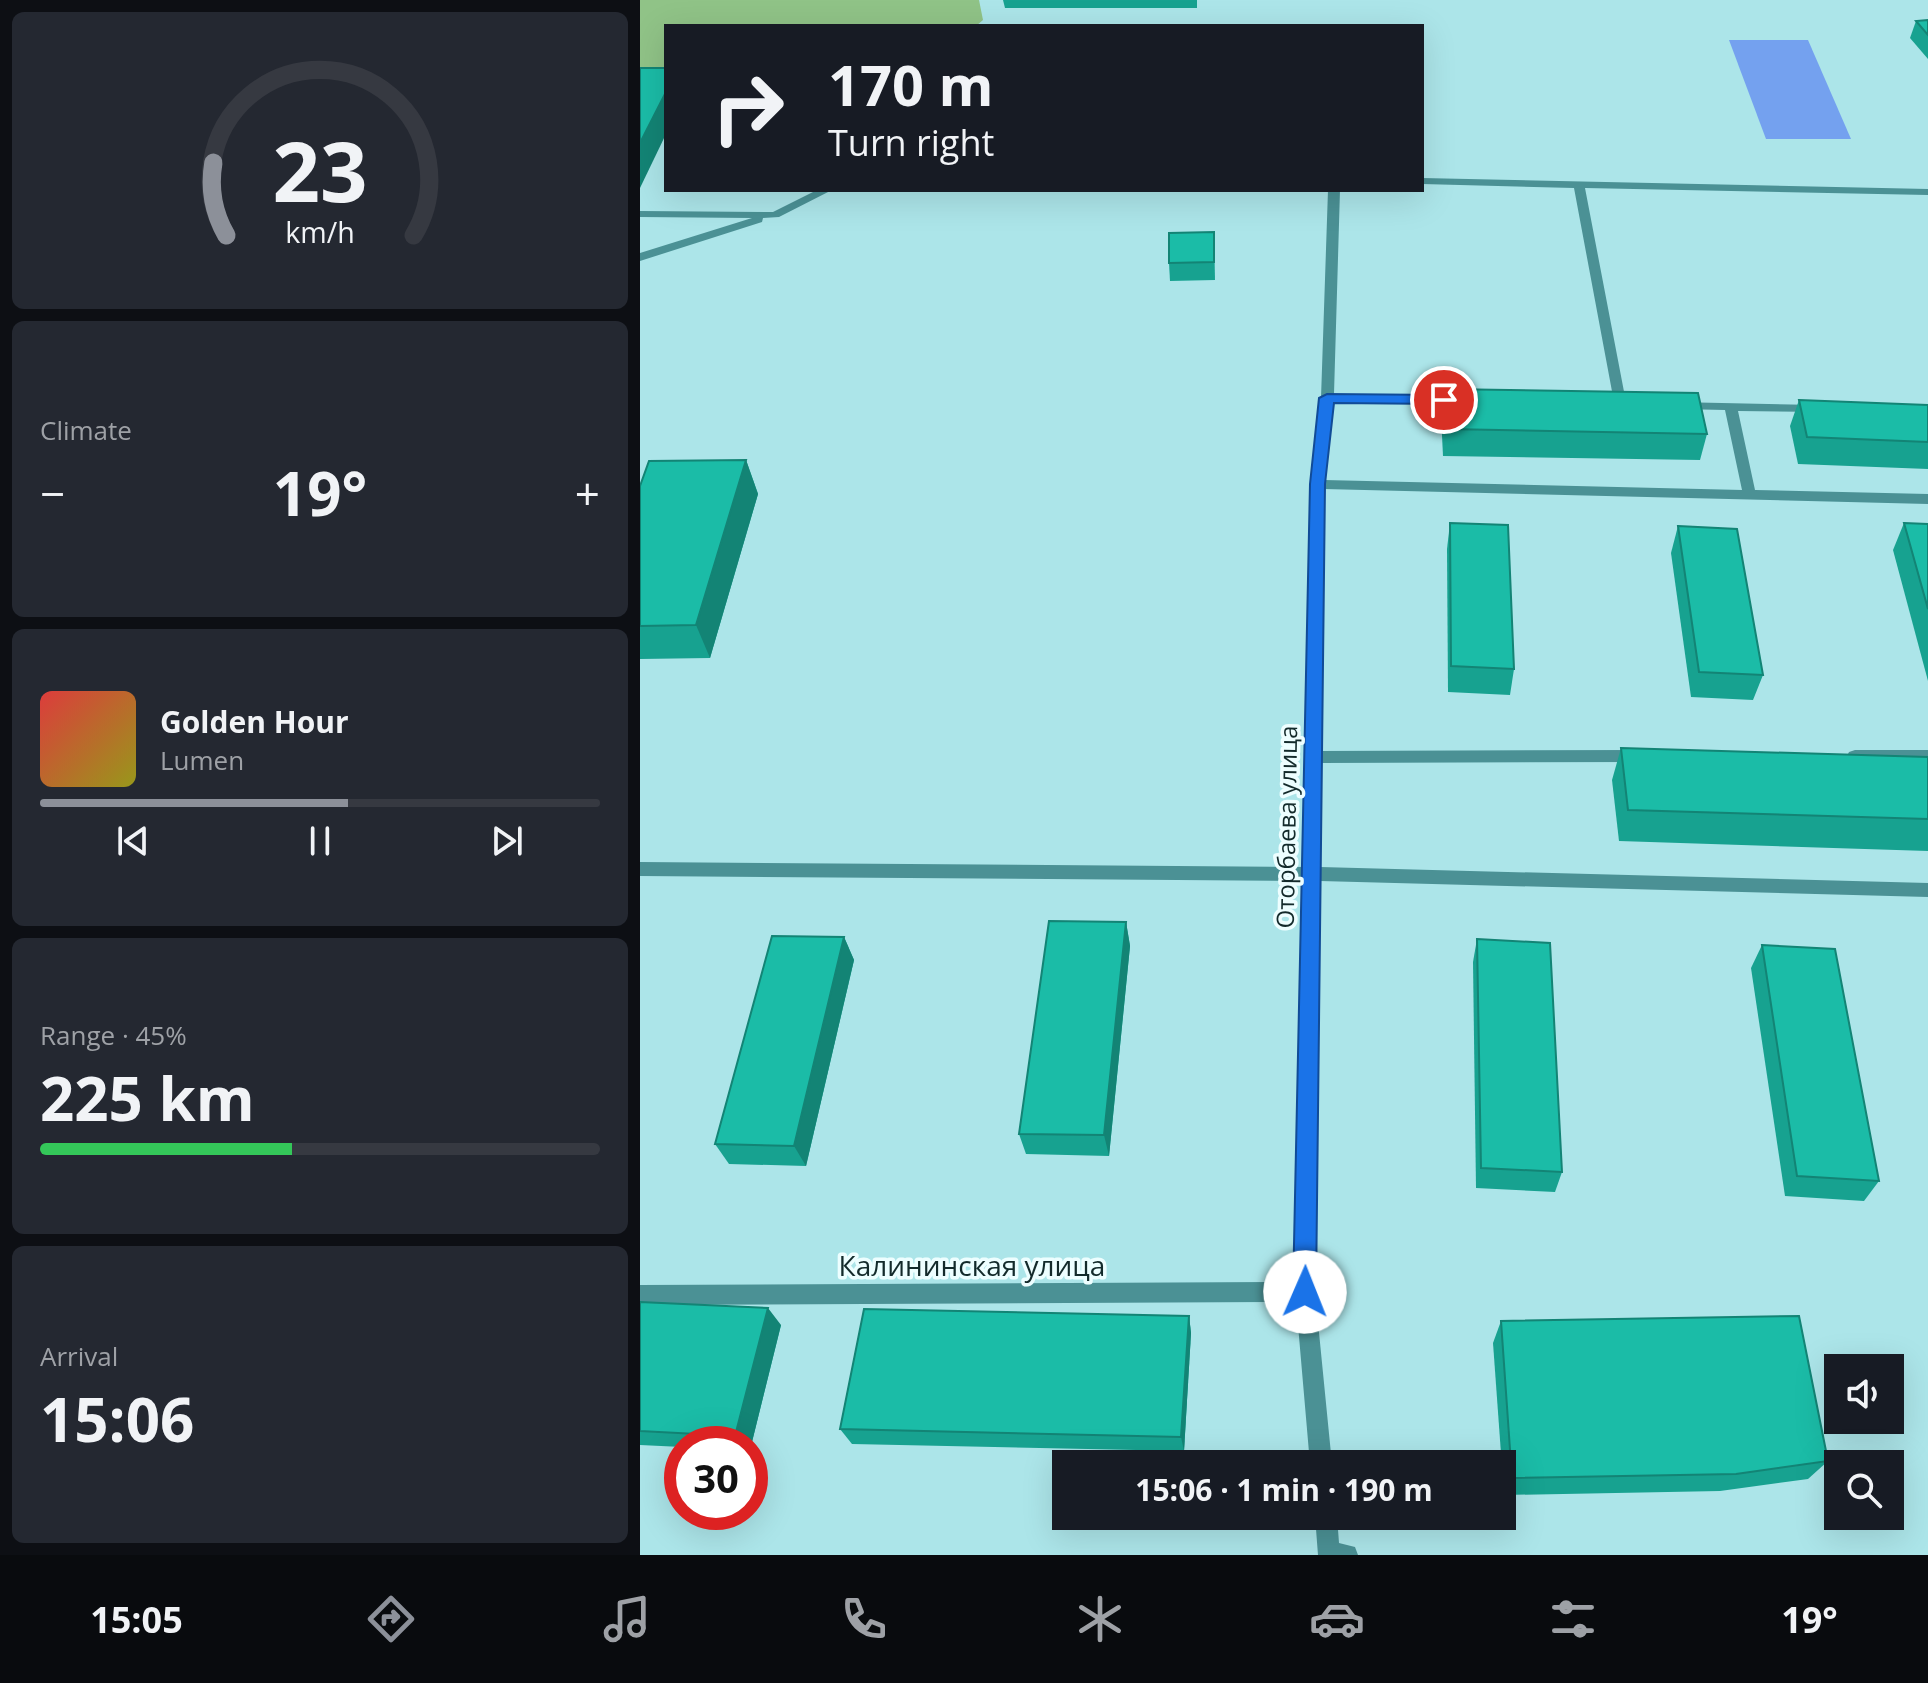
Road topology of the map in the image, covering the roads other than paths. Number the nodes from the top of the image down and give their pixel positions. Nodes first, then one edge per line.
1 (1424, 181) edge
2 (1579, 183) junction
3 (822, 192) edge
4 (1334, 192) edge
5 (1928, 192) edge
6 (640, 214) edge
7 (775, 215) junction
8 (640, 257) edge
9 (1327, 398) junction
10 (1481, 400) edge
11 (1604, 402) edge
12 (1620, 402) junction
13 (1636, 403) edge
14 (1667, 404) edge
15 (1731, 407) junction
16 (1837, 409) edge
17 (1317, 484) junction
18 (1749, 493) junction
19 (1928, 499) edge
20 (1660, 756) edge
21 (1833, 756) edge
22 (1928, 756) edge
23 (1313, 757) junction
24 (640, 869) edge
25 (1311, 874) junction
26 (1928, 890) edge
27 (1305, 1292) junction
28 (640, 1295) edge
29 (1320, 1450) edge
30 (1329, 1530) edge
31 (1335, 1554) edge

1 - 2 street
2 - 5 street
2 - 12 street
3 - 7 street
4 - 9 street, Оторбаева улица
6 - 7 street
7 - 8 street
9 - 10 street
9 - 17 street, Оторбаева улица
11 - 12 street
12 - 13 street
14 - 15 street
15 - 16 street
15 - 18 street
17 - 18 street
17 - 23 street, Оторбаева улица
18 - 19 street
20 - 23 street
21 - 22 street
23 - 25 street, Оторбаева улица
24 - 25 street
25 - 26 street
25 - 27 street, Оторбаева улица
27 - 28 street, Калининская улица
27 - 29 street, Оторбаева улица
30 - 31 street

